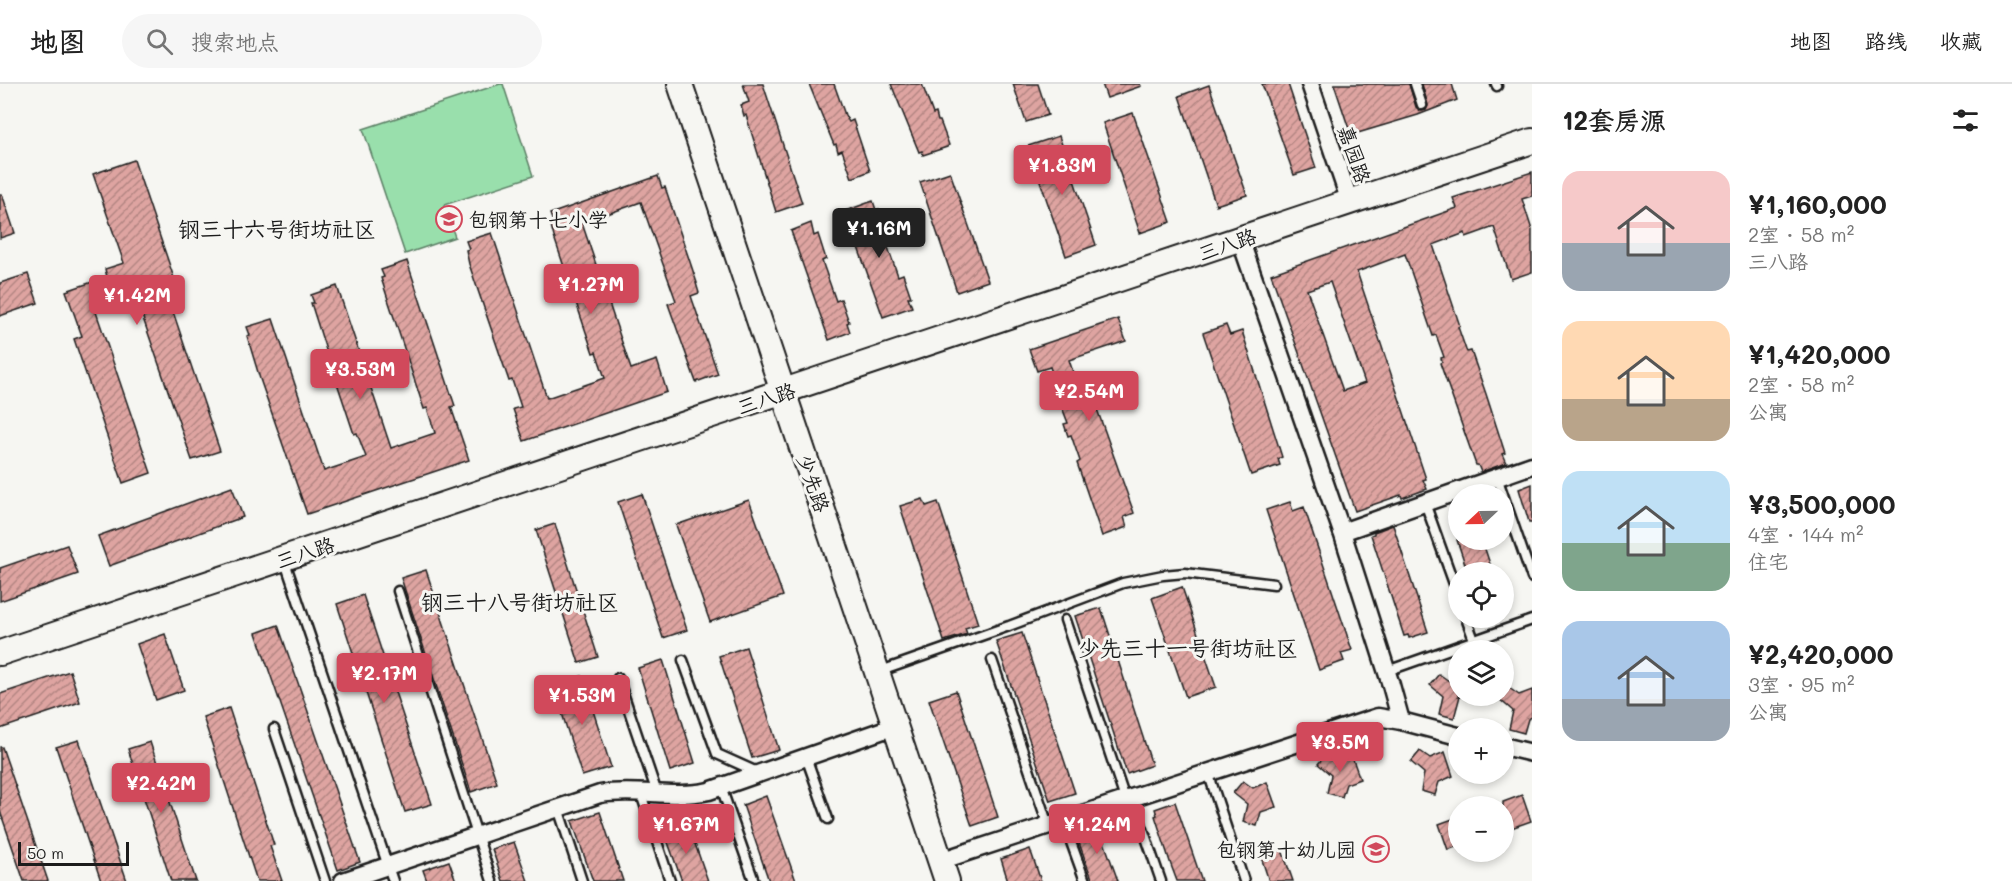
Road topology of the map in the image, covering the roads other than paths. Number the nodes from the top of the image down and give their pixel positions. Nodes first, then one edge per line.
1 (680, 84) edge
2 (1310, 84) edge
3 (1415, 84) edge
4 (1422, 105) dead end
5 (1532, 141) edge
6 (1350, 202) junction
7 (1240, 239) junction
8 (784, 393) junction
9 (1532, 465) edge
10 (1497, 477) junction
11 (1425, 503) junction
12 (1342, 532) junction
13 (284, 559) junction
14 (1448, 567) edge
15 (1532, 578) edge
16 (1274, 584) dead end
17 (398, 591) dead end
18 (1065, 620) dead end
19 (1532, 620) edge
20 (1470, 628) edge
21 (1474, 640) joint
22 (1448, 649) edge
23 (0, 653) edge
24 (683, 660) dead end
25 (992, 660) dead end
26 (1387, 671) junction
27 (877, 672) junction
28 (618, 678) dead end
29 (1401, 721) junction
30 (895, 726) junction
31 (274, 729) dead end
32 (1448, 733) edge
33 (1514, 749) edge
34 (1532, 753) edge
35 (806, 757) junction
36 (1208, 772) junction
37 (760, 773) junction
38 (721, 787) junction
39 (640, 791) junction
40 (657, 793) junction
41 (1129, 798) junction
42 (558, 808) junction
43 (828, 819) dead end
44 (1056, 823) junction
45 (477, 835) junction
46 (944, 871) edge
47 (391, 873) edge
48 (325, 881) edge
49 (342, 881) edge
50 (492, 881) edge
51 (582, 881) edge
52 (670, 881) edge
53 (754, 881) edge
54 (1084, 881) edge
55 (1161, 881) edge
56 (1244, 881) edge

1 - 8 main road, 少先路
2 - 6 street, 嘉园路
3 - 4 lane
5 - 6 main road, 三八路
6 - 7 main road, 三八路
7 - 8 main road, 三八路
7 - 12 street
8 - 13 main road, 三八路
8 - 27 main road, 少先路
9 - 10 street
10 - 11 street
10 - 15 lane
11 - 12 street
11 - 14 lane
12 - 26 street
13 - 23 main road, 三八路
13 - 47 lane
16 - 27 lane
17 - 45 lane
18 - 41 lane
19 - 21 lane
20 - 21 lane
22 - 26 lane
24 - 37 lane
25 - 44 lane
26 - 29 street
27 - 30 main road, 少先路
28 - 40 lane
29 - 32 street
29 - 36 street
30 - 35 street
30 - 46 main road, 少先路
31 - 48 lane
33 - 34 street
35 - 37 street
35 - 43 lane
36 - 41 street
36 - 56 lane
37 - 38 street
38 - 40 street
38 - 53 lane
39 - 40 street
39 - 42 street
39 - 52 lane
41 - 44 street
41 - 55 lane
42 - 45 street
42 - 51 lane
44 - 46 street
44 - 54 lane
45 - 47 street
45 - 50 lane
47 - 49 street

